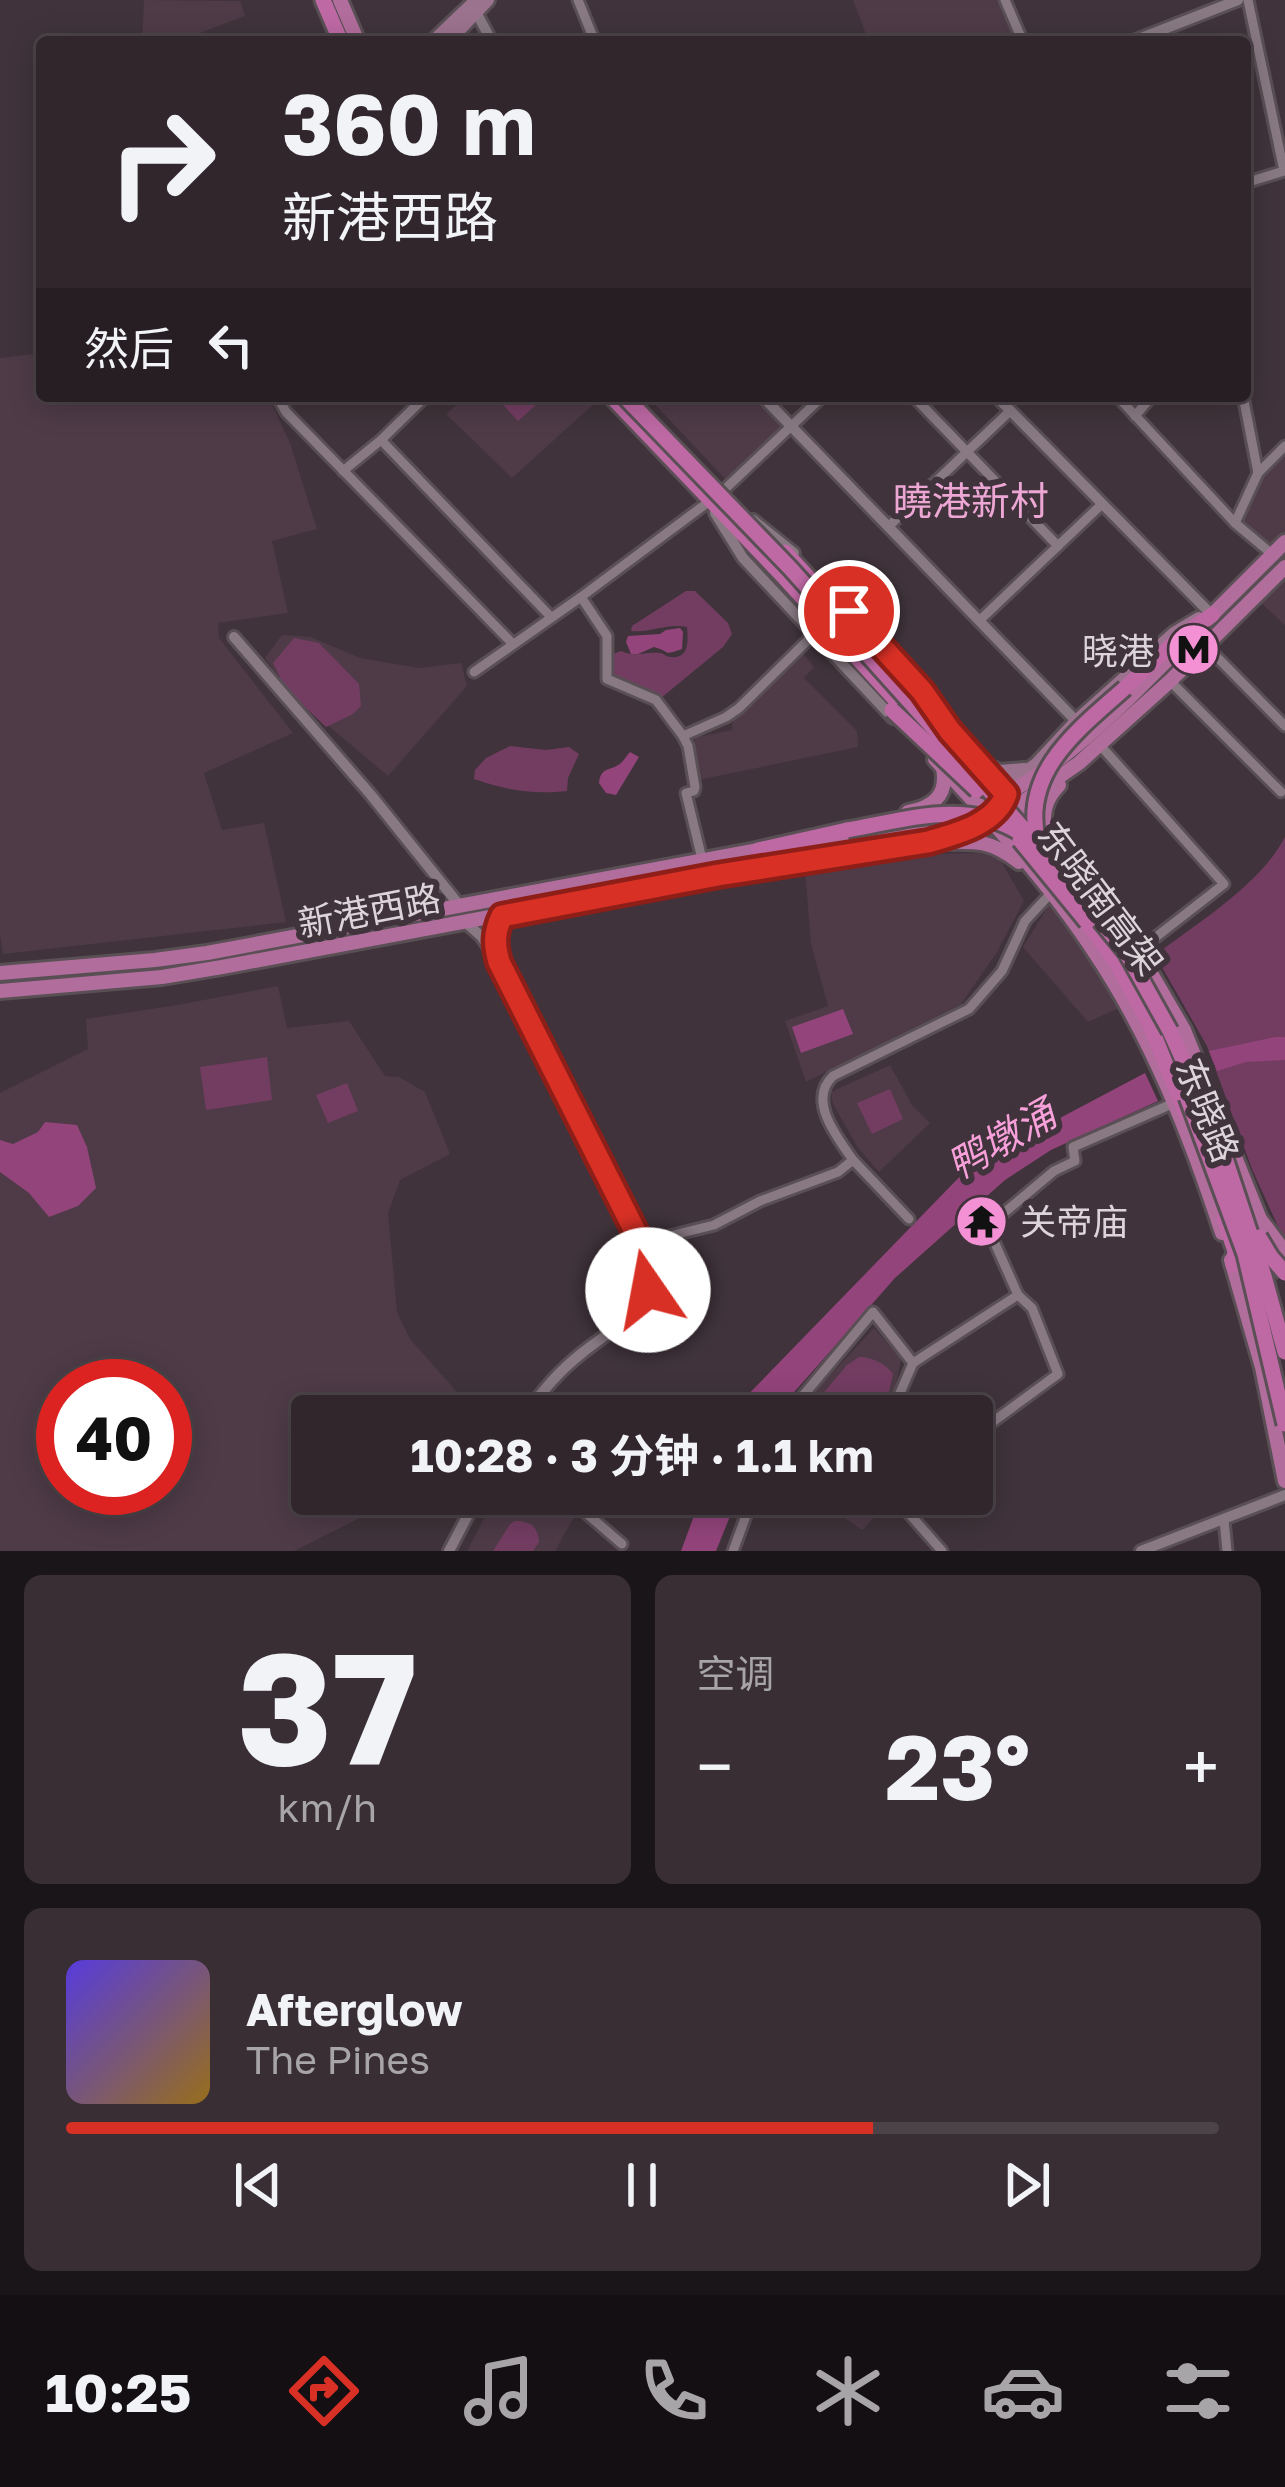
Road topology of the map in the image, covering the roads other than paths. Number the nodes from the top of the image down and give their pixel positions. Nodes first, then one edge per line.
1 (320, 0) edge
2 (337, 0) edge
3 (488, 0) edge
4 (578, 0) edge
5 (1005, 0) edge
6 (1238, 0) edge
7 (1248, 0) edge
8 (473, 4) edge
9 (1165, 28) junction
10 (335, 36) edge
11 (352, 36) edge
12 (438, 36) edge
13 (452, 36) edge
14 (489, 36) edge
15 (593, 36) edge
16 (1020, 36) edge
17 (1145, 36) edge
18 (1167, 36) edge
19 (1284, 171) edge
20 (1251, 182) edge
21 (280, 402) edge
22 (420, 402) edge
23 (613, 402) edge
24 (613, 402) edge
25 (633, 402) edge
26 (633, 402) edge
27 (768, 402) edge
28 (816, 402) edge
29 (918, 402) edge
30 (1002, 402) edge
31 (1123, 402) edge
32 (1147, 402) edge
33 (1244, 402) edge
34 (1010, 410) junction
35 (1136, 416) junction
36 (790, 425) junction
37 (381, 440) junction
38 (1285, 446) edge
39 (965, 453) junction
40 (343, 471) junction
41 (1258, 473) junction
42 (724, 490) junction
43 (1101, 505) junction
44 (711, 508) junction
45 (753, 520) junction
46 (1235, 523) junction
47 (889, 526) junction
48 (1285, 542) edge
49 (1058, 546) junction
50 (1272, 554) junction
51 (1285, 567) edge
52 (581, 597) junction
53 (1211, 615) junction
54 (551, 616) junction
55 (980, 620) junction
56 (814, 634) junction
57 (234, 637) dead end
58 (512, 643) junction
59 (1206, 646) junction
60 (474, 672) dead end
61 (1170, 681) junction
62 (917, 700) junction
63 (899, 707) junction
64 (1076, 721) junction
65 (1285, 726) edge
66 (950, 731) junction
67 (682, 736) junction
68 (914, 737) junction
69 (1095, 740) junction
70 (979, 763) junction
71 (1079, 763) junction
72 (1036, 764) junction
73 (943, 768) junction
74 (1281, 791) dead end
75 (997, 802) junction
76 (956, 825) junction
77 (922, 843) junction
78 (758, 850) junction
79 (1051, 852) junction
80 (702, 859) junction
81 (1038, 877) junction
82 (1051, 893) junction
83 (460, 906) junction
84 (502, 916) junction
85 (465, 922) junction
86 (1087, 922) junction
87 (1138, 951) junction
88 (1113, 957) junction
89 (499, 962) junction
90 (0, 973) edge
91 (0, 991) edge
92 (1189, 1057) junction
93 (1203, 1087) junction
94 (1173, 1100) junction
95 (1226, 1158) junction
96 (853, 1160) junction
97 (909, 1219) dead end
98 (641, 1243) junction
99 (1285, 1252) edge
100 (1233, 1265) junction
101 (1285, 1269) edge
102 (1240, 1283) junction
103 (1018, 1295) junction
104 (1285, 1352) edge
105 (1259, 1356) junction
106 (914, 1363) junction
107 (1285, 1373) edge
108 (542, 1395) edge
109 (804, 1395) edge
110 (899, 1395) edge
111 (993, 1422) edge
112 (1285, 1424) edge
113 (1285, 1480) edge
114 (1285, 1496) edge
115 (468, 1515) edge
116 (589, 1515) edge
117 (746, 1515) edge
118 (910, 1515) edge
119 (1224, 1520) junction
120 (622, 1544) dead end
121 (449, 1551) edge
122 (733, 1551) edge
123 (942, 1551) edge
124 (1142, 1551) edge
125 (1227, 1551) edge

1 - 10 highway
2 - 11 highway
3 - 8 main road
4 - 15 street
5 - 16 street
6 - 9 street
7 - 19 street
8 - 12 main road
8 - 13 main road
8 - 14 street
9 - 17 street
9 - 18 street
19 - 20 street
21 - 40 street
22 - 37 street
23 - 44 main road
24 - 75 highway, 东晓南高架, bridge
25 - 75 highway, 东晓南高架, bridge
26 - 42 main road
27 - 36 street
28 - 36 street
29 - 39 street
30 - 34 street
31 - 35 street
32 - 35 street
33 - 41 street
34 - 39 street
34 - 43 street
35 - 46 street
36 - 42 street
36 - 47 street
37 - 40 street
37 - 54 street
38 - 41 street
39 - 47 street
39 - 49 street
40 - 58 street
41 - 46 street
42 - 45 main road
43 - 49 street
43 - 53 street
44 - 52 street
44 - 56 street
44 - 63 main road
44 - 75 highway, bridge
45 - 62 main road
45 - 66 street
45 - 75 highway, bridge
46 - 50 street
47 - 55 street
48 - 50 main road
49 - 55 street
50 - 53 main road
51 - 59 main road
52 - 54 street
52 - 67 street
53 - 64 main road
53 - 69 main road
53 - 86 highway, bridge
54 - 58 street
55 - 64 street
56 - 67 street
56 - 68 street
57 - 83 street
58 - 60 street
59 - 61 main road
59 - 65 street
61 - 69 main road
61 - 74 street
62 - 63 street
62 - 66 main road
63 - 68 main road
63 - 75 main road
64 - 69 street
64 - 72 main road
66 - 70 main road
67 - 80 street
68 - 73 main road
69 - 71 main road
69 - 72 main road
69 - 75 main road
69 - 87 street
70 - 72 main road
70 - 75 main road
71 - 75 main road
71 - 79 main road
72 - 75 main road
73 - 75 main road
73 - 78 main road
75 - 76 main road, 新港西路
75 - 79 highway, 东晓南高架, bridge
75 - 79 main road, 东晓路
75 - 81 main road, 东晓路
75 - 86 highway, 东晓南高架, bridge
76 - 77 main road, 新港西路
76 - 78 main road, 新港西路
77 - 81 main road
77 - 84 main road, 新港西路
78 - 79 highway, bridge
78 - 80 main road, 新港西路
79 - 81 street
79 - 87 main road, 东晓路
79 - 92 highway, 东晓南高架, bridge
80 - 83 main road, 新港西路
81 - 82 main road, 东晓路
82 - 94 main road, 东晓路
82 - 96 street
83 - 90 main road, 新港西路
84 - 85 main road, 新港西路
84 - 89 street
85 - 89 street
85 - 91 main road, 新港西路
86 - 88 highway, 东晓南高架
87 - 92 main road, 东晓路
88 - 100 highway, bridge
88 - 112 highway, 东晓南高架, bridge
89 - 98 street
92 - 93 highway, 东晓南高架
93 - 95 highway, 东晓南高架, bridge
93 - 99 main road, 东晓路
94 - 100 main road, 东晓路
94 - 103 street
95 - 101 highway, bridge
95 - 104 highway, 东晓南高架, bridge
96 - 97 street
96 - 98 street
98 - 108 street
100 - 102 main road, 东晓路
101 - 102 main road
102 - 105 main road, 东晓路
103 - 106 street
103 - 111 street
105 - 107 main road
105 - 113 main road, 东晓路
106 - 109 street
106 - 110 street
114 - 119 street
115 - 121 street
116 - 120 street
117 - 122 street
118 - 123 street
119 - 124 street
119 - 125 street

